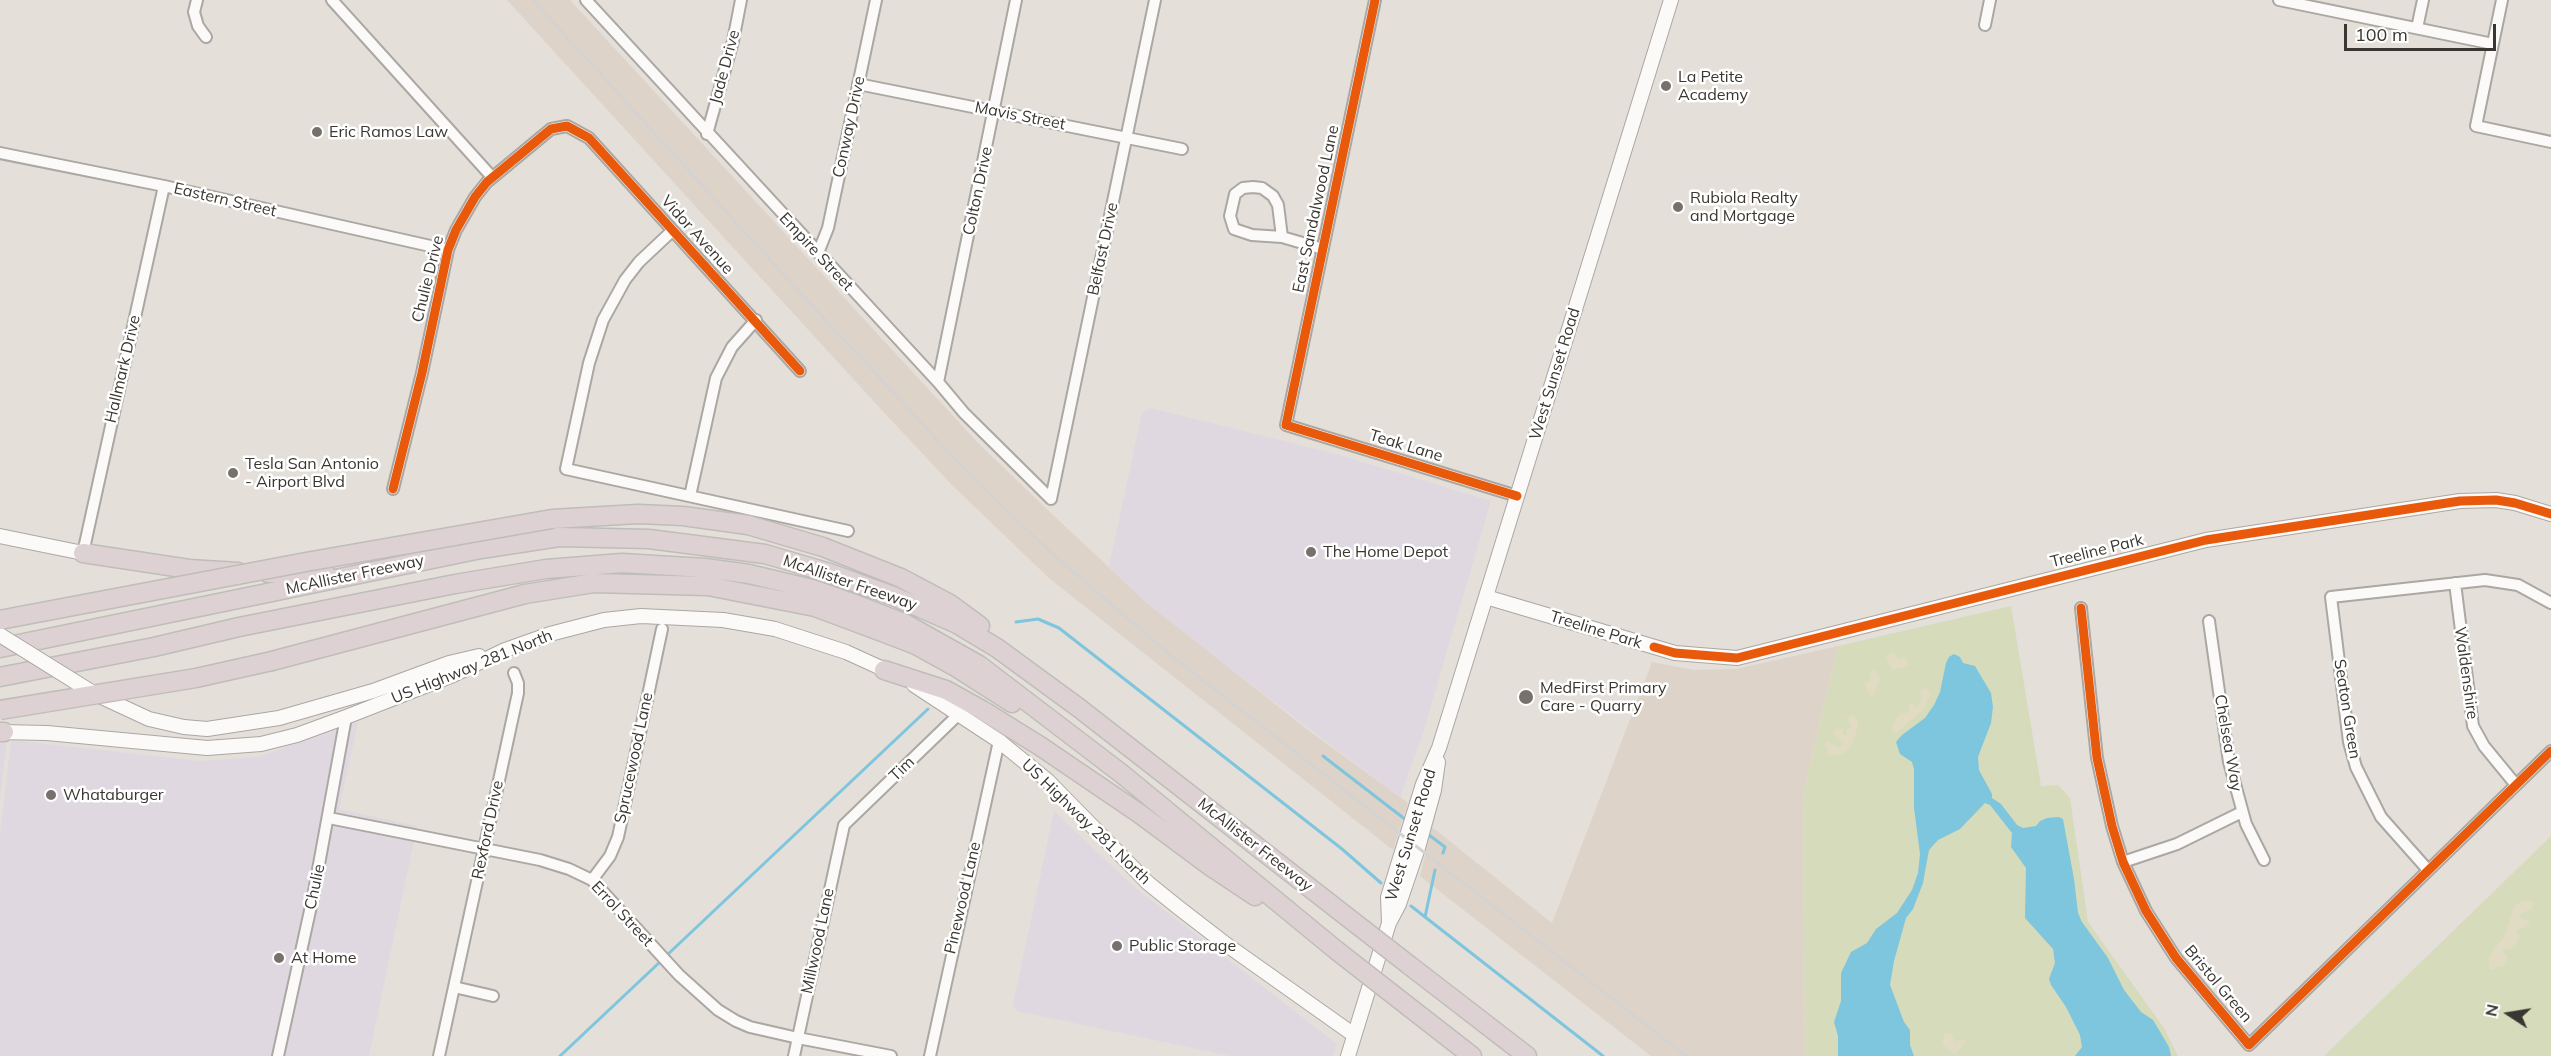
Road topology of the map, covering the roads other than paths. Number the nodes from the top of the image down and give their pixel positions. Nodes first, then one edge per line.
1 (196, 0) edge
2 (332, 0) edge
3 (586, 0) edge
4 (600, 0) edge
5 (741, 0) edge
6 (876, 0) edge
7 (1016, 0) edge
8 (1155, 0) edge
9 (1375, 0) edge
10 (1671, 0) edge
11 (1990, 0) edge
12 (2278, 0) edge
13 (2423, 0) edge
14 (2502, 0) edge
15 (596, 11) junction
16 (1985, 25) dead end
17 (2417, 28) junction
18 (206, 37) dead end
19 (2493, 44) junction
20 (858, 84) junction
21 (994, 111) junction
22 (567, 126) joint
23 (707, 134) junction
24 (1126, 138) junction
25 (2551, 142) edge
26 (1182, 149) dead end
27 (0, 153) edge
28 (492, 177) junction
29 (164, 186) junction
30 (672, 231) junction
31 (1282, 237) junction
32 (1323, 249) junction
33 (448, 250) junction
34 (818, 254) junction
35 (756, 320) junction
36 (800, 370) dead end
37 (938, 382) junction
38 (1286, 425) joint
39 (393, 489) dead end
40 (690, 496) junction
41 (1518, 496) junction
42 (1051, 499) joint
43 (2551, 514) edge
44 (848, 531) dead end
45 (0, 536) edge
46 (83, 553) junction
47 (380, 570) junction
48 (2455, 583) junction
49 (1486, 597) junction
50 (2551, 603) edge
51 (2081, 608) dead end
52 (0, 620) edge
53 (2209, 621) dead end
54 (662, 629) dead end
55 (0, 635) edge
56 (0, 648) edge
57 (504, 650) junction
58 (884, 669) junction
59 (514, 673) dead end
60 (0, 677) edge
61 (1042, 680) junction
62 (0, 710) edge
63 (960, 714) junction
64 (346, 717) junction
65 (1, 732) edge
66 (999, 741) junction
67 (2551, 751) edge
68 (1122, 774) junction
69 (2516, 785) junction
70 (2242, 812) junction
71 (328, 818) junction
72 (844, 825) joint
73 (483, 850) junction
74 (2264, 860) dead end
75 (2123, 862) junction
76 (2428, 870) junction
77 (592, 880) junction
78 (1336, 950) junction
79 (454, 987) junction
80 (493, 996) dead end
81 (1354, 1035) junction
82 (798, 1038) junction
83 (278, 1056) edge
84 (439, 1056) edge
85 (794, 1056) edge
86 (891, 1056) edge
87 (930, 1056) edge
88 (1348, 1056) edge
89 (1472, 1056) edge
90 (1527, 1056) edge

1 - 18 street
2 - 28 street
3 - 15 street, Empire Street
4 - 15 street
5 - 23 street, Jade Drive
6 - 20 street, Conway Drive
7 - 21 street, Colton Drive
8 - 24 street, Belfast Drive
9 - 32 street, East Sandalwood Lane
10 - 41 main road, West Sunset Road
11 - 16 street
12 - 17 street
13 - 17 street
14 - 19 street
15 - 23 street, Empire Street
17 - 19 street
19 - 25 street
20 - 21 street, Mavis Street
20 - 34 street, Conway Drive
21 - 24 street, Mavis Street
21 - 37 street, Colton Drive
22 - 28 street, Chulie Drive
22 - 30 street, Vidor Avenue
23 - 34 street, Empire Street
24 - 26 street, Mavis Street
24 - 42 street, Belfast Drive
27 - 29 street, Eastern Street
28 - 33 street, Chulie Drive
29 - 33 street, Eastern Street
29 - 46 street, Hallmark Drive
30 - 35 street, Vidor Avenue
30 - 40 street
31 - 31 street
31 - 32 street
32 - 38 street, East Sandalwood Lane
33 - 39 street, Chulie Drive
34 - 37 street, Empire Street
35 - 36 street, Vidor Avenue
35 - 40 street
37 - 42 street, Empire Street
38 - 41 street, Teak Lane
40 - 44 street
41 - 49 main road, West Sunset Road
43 - 49 main road, Treeline Park
45 - 46 main road
46 - 47 highway
47 - 56 highway, McAllister Freeway
47 - 61 highway, McAllister Freeway
48 - 50 street
48 - 69 street, Waldenshire
48 - 76 street, Seaton Green
49 - 81 main road, West Sunset Road
51 - 75 street, Bristol Green
52 - 61 highway, bridge
53 - 70 street, Chelsea Way
54 - 77 street, Sprucewood Lane
55 - 57 main road, bridge
57 - 58 main road, US Highway 281 North
57 - 64 main road, US Highway 281 North
58 - 63 main road, US Highway 281 North
58 - 78 highway
59 - 73 street, Rexford Drive
60 - 68 highway, McAllister Freeway
61 - 90 highway, McAllister Freeway, bridge
62 - 68 highway, bridge
63 - 66 main road, US Highway 281 North
63 - 72 street, Tim
64 - 65 main road, US Highway 281 North
64 - 71 street, Chulie
66 - 81 main road, US Highway 281 North
66 - 87 street, Pinewood Lane
67 - 69 street, Bristol Green
68 - 78 highway, McAllister Freeway
69 - 76 street, Bristol Green
70 - 74 street, Chelsea Way
70 - 75 street
71 - 73 street, Errol Street
71 - 83 street, Chulie
72 - 82 street, Millwood Lane
73 - 77 street, Errol Street
73 - 79 street, Rexford Drive
75 - 76 street, Bristol Green
77 - 82 street, Errol Street
78 - 89 highway, McAllister Freeway, bridge
79 - 80 street
79 - 84 street, Rexford Drive
81 - 88 main road, West Sunset Road
82 - 85 street, Millwood Lane
82 - 86 street, Errol Street

